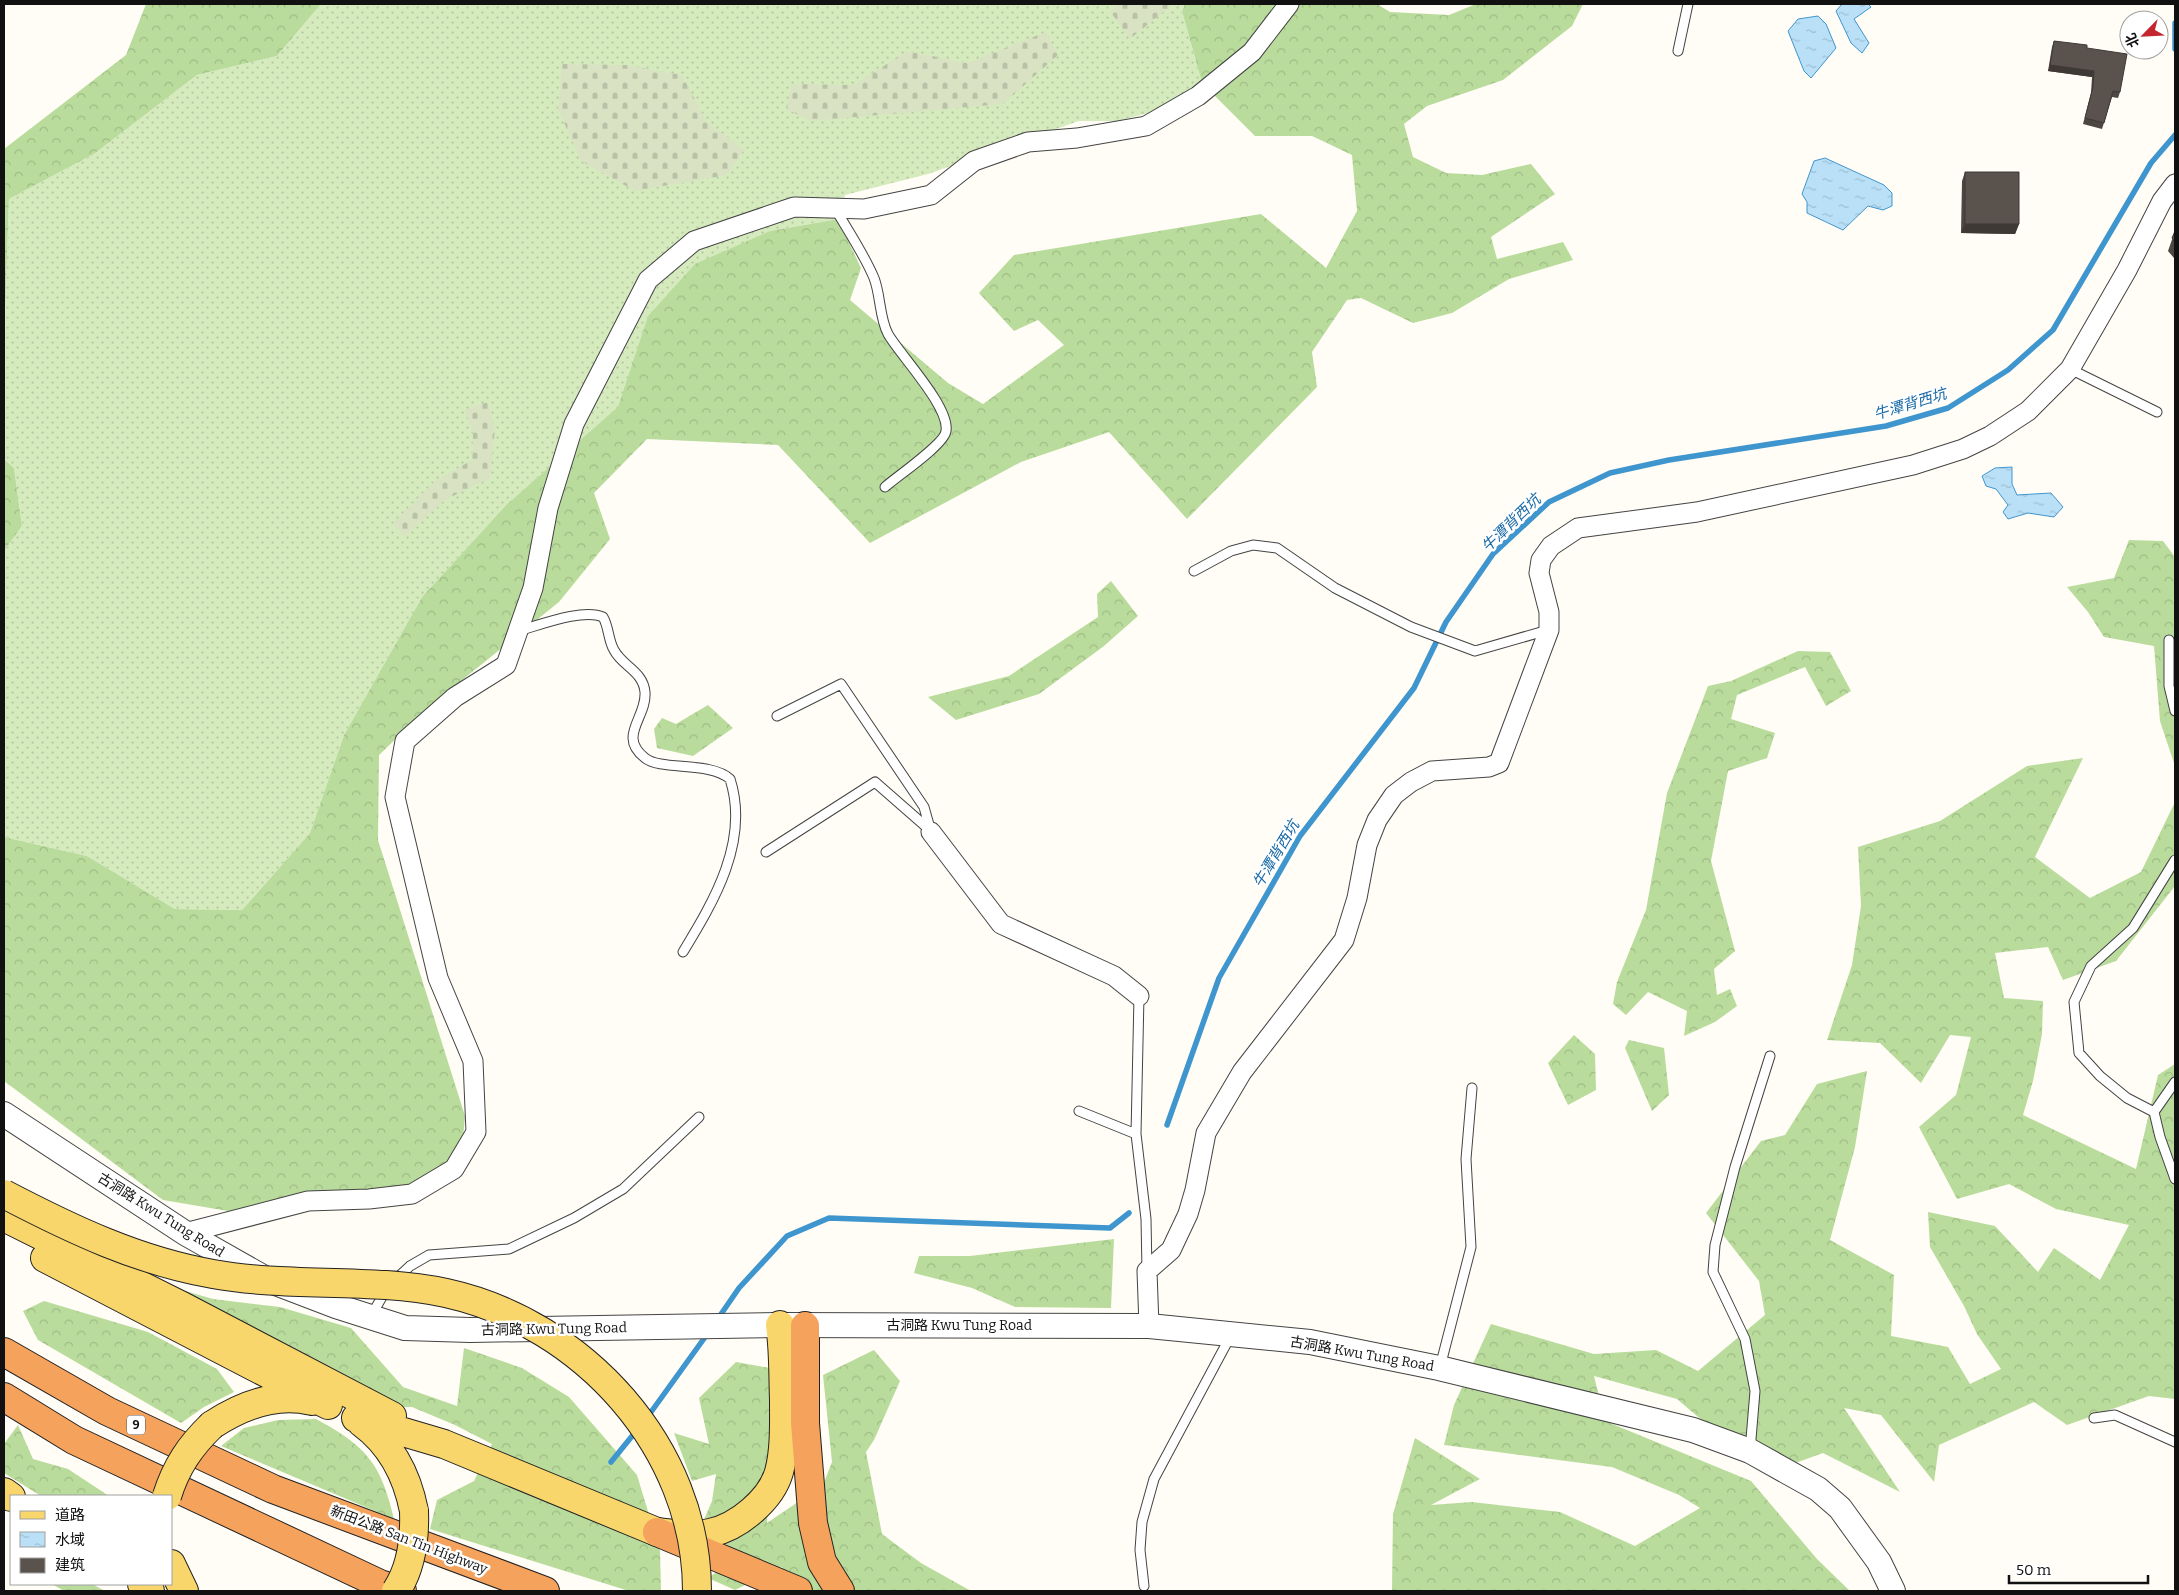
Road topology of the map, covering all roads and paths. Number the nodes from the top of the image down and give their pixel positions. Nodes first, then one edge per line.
1 (1288, 4) edge
2 (1688, 4) edge
3 (1678, 52) dead end
4 (2175, 184) edge
5 (835, 206) junction
6 (2070, 369) junction
7 (2157, 412) dead end
8 (885, 487) dead end
9 (1194, 571) dead end
10 (1548, 630) junction
11 (518, 631) junction
12 (2169, 640) dead end
13 (2175, 711) edge
14 (777, 716) dead end
15 (931, 832) junction
16 (766, 852) dead end
17 (2175, 860) edge
18 (683, 952) dead end
19 (1139, 996) joint
20 (1770, 1056) dead end
21 (2175, 1082) edge
22 (1472, 1088) dead end
23 (1079, 1111) dead end
24 (2154, 1112) junction
25 (4, 1114) edge
26 (699, 1116) dead end
27 (1136, 1134) junction
28 (2175, 1179) edge
29 (4, 1194) edge
30 (4, 1217) edge
31 (185, 1233) junction
32 (4, 1237) edge
33 (1147, 1271) junction
34 (370, 1317) junction
35 (792, 1325) junction
36 (1149, 1326) junction
37 (1231, 1334) junction
38 (4, 1352) edge
39 (1440, 1368) junction
40 (4, 1397) edge
41 (328, 1405) junction
42 (356, 1418) junction
43 (2094, 1418) dead end
44 (2175, 1442) edge
45 (444, 1444) junction
46 (1750, 1451) junction
47 (167, 1495) edge
48 (657, 1532) junction
49 (172, 1566) edge
50 (169, 1585) edge
51 (1144, 1586) dead end
52 (182, 1591) edge
53 (396, 1591) edge
54 (402, 1591) edge
55 (546, 1591) edge
56 (697, 1591) edge
57 (798, 1591) edge
58 (840, 1591) edge
59 (1893, 1591) edge

1 - 5 street
2 - 3 lane
4 - 6 street
5 - 8 lane
5 - 11 street
6 - 7 lane
6 - 10 street
9 - 10 lane
10 - 33 street
11 - 18 lane
11 - 31 street
12 - 13 lane
14 - 15 lane
15 - 16 lane
15 - 19 street
17 - 24 lane
19 - 27 lane
20 - 46 lane
21 - 24 lane
22 - 39 lane
23 - 27 lane
24 - 28 lane
25 - 31 street, 古洞路 Kwu Tung Road
26 - 34 lane
27 - 33 lane
29 - 56 main road, bridge
30 - 45 main road
31 - 34 street, 古洞路 Kwu Tung Road
32 - 41 main road
33 - 36 street
34 - 35 street, 古洞路 Kwu Tung Road
35 - 36 street, 古洞路 Kwu Tung Road
35 - 48 main road
35 - 58 highway
36 - 37 street, 古洞路 Kwu Tung Road
37 - 39 street, 古洞路 Kwu Tung Road
37 - 51 lane
38 - 55 highway, 新田公路 San Tin Highway / 9
39 - 46 street, 古洞路 Kwu Tung Road
40 - 54 highway
41 - 42 main road
41 - 47 main road, bridge
42 - 45 main road
42 - 53 main road, bridge
43 - 44 lane
45 - 48 main road
46 - 59 street, 古洞路 Kwu Tung Road
48 - 57 highway
49 - 52 main road
50 - 52 main road

